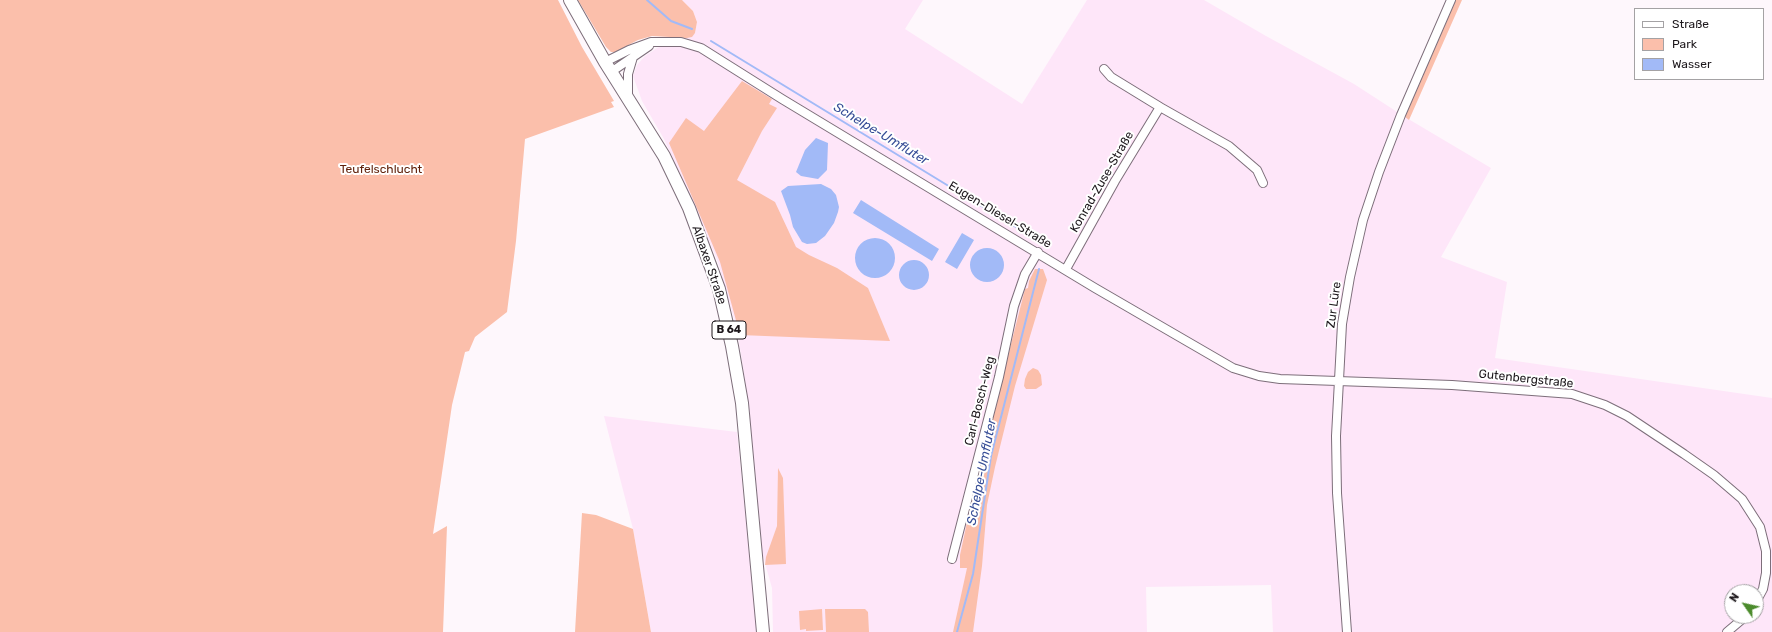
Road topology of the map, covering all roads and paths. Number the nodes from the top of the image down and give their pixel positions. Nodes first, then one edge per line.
1 (570, 0) edge
2 (1451, 0) edge
3 (659, 41) junction
4 (632, 57) junction
5 (608, 67) junction
6 (1104, 69) dead end
7 (629, 98) junction
8 (1160, 107) junction
9 (1263, 183) dead end
10 (1038, 252) junction
11 (1066, 269) junction
12 (1338, 382) junction
13 (1769, 551) edge
14 (952, 559) dead end
15 (1764, 584) edge
16 (1736, 624) edge
17 (763, 632) edge
18 (1347, 632) edge
19 (1727, 632) edge

1 - 5 main road, Albaxer Straße / B 64
2 - 12 street, Zur Lüre
3 - 4 street
3 - 5 street, Eugen-Diesel-Straße
3 - 10 street, Eugen-Diesel-Straße
4 - 5 street
4 - 7 street
5 - 7 main road, Albaxer Straße / B 64
6 - 8 street
7 - 17 main road, Albaxer Straße / B 64
8 - 9 street
8 - 11 street, Konrad-Zuse-Straße
10 - 11 street, Eugen-Diesel-Straße
10 - 14 street, Carl-Bosch-Weg
11 - 12 street, Eugen-Diesel-Straße
12 - 13 street, Gutenbergstraße
12 - 18 street, Zur Lüre
13 - 15 street, Gutenbergstraße
16 - 19 street

